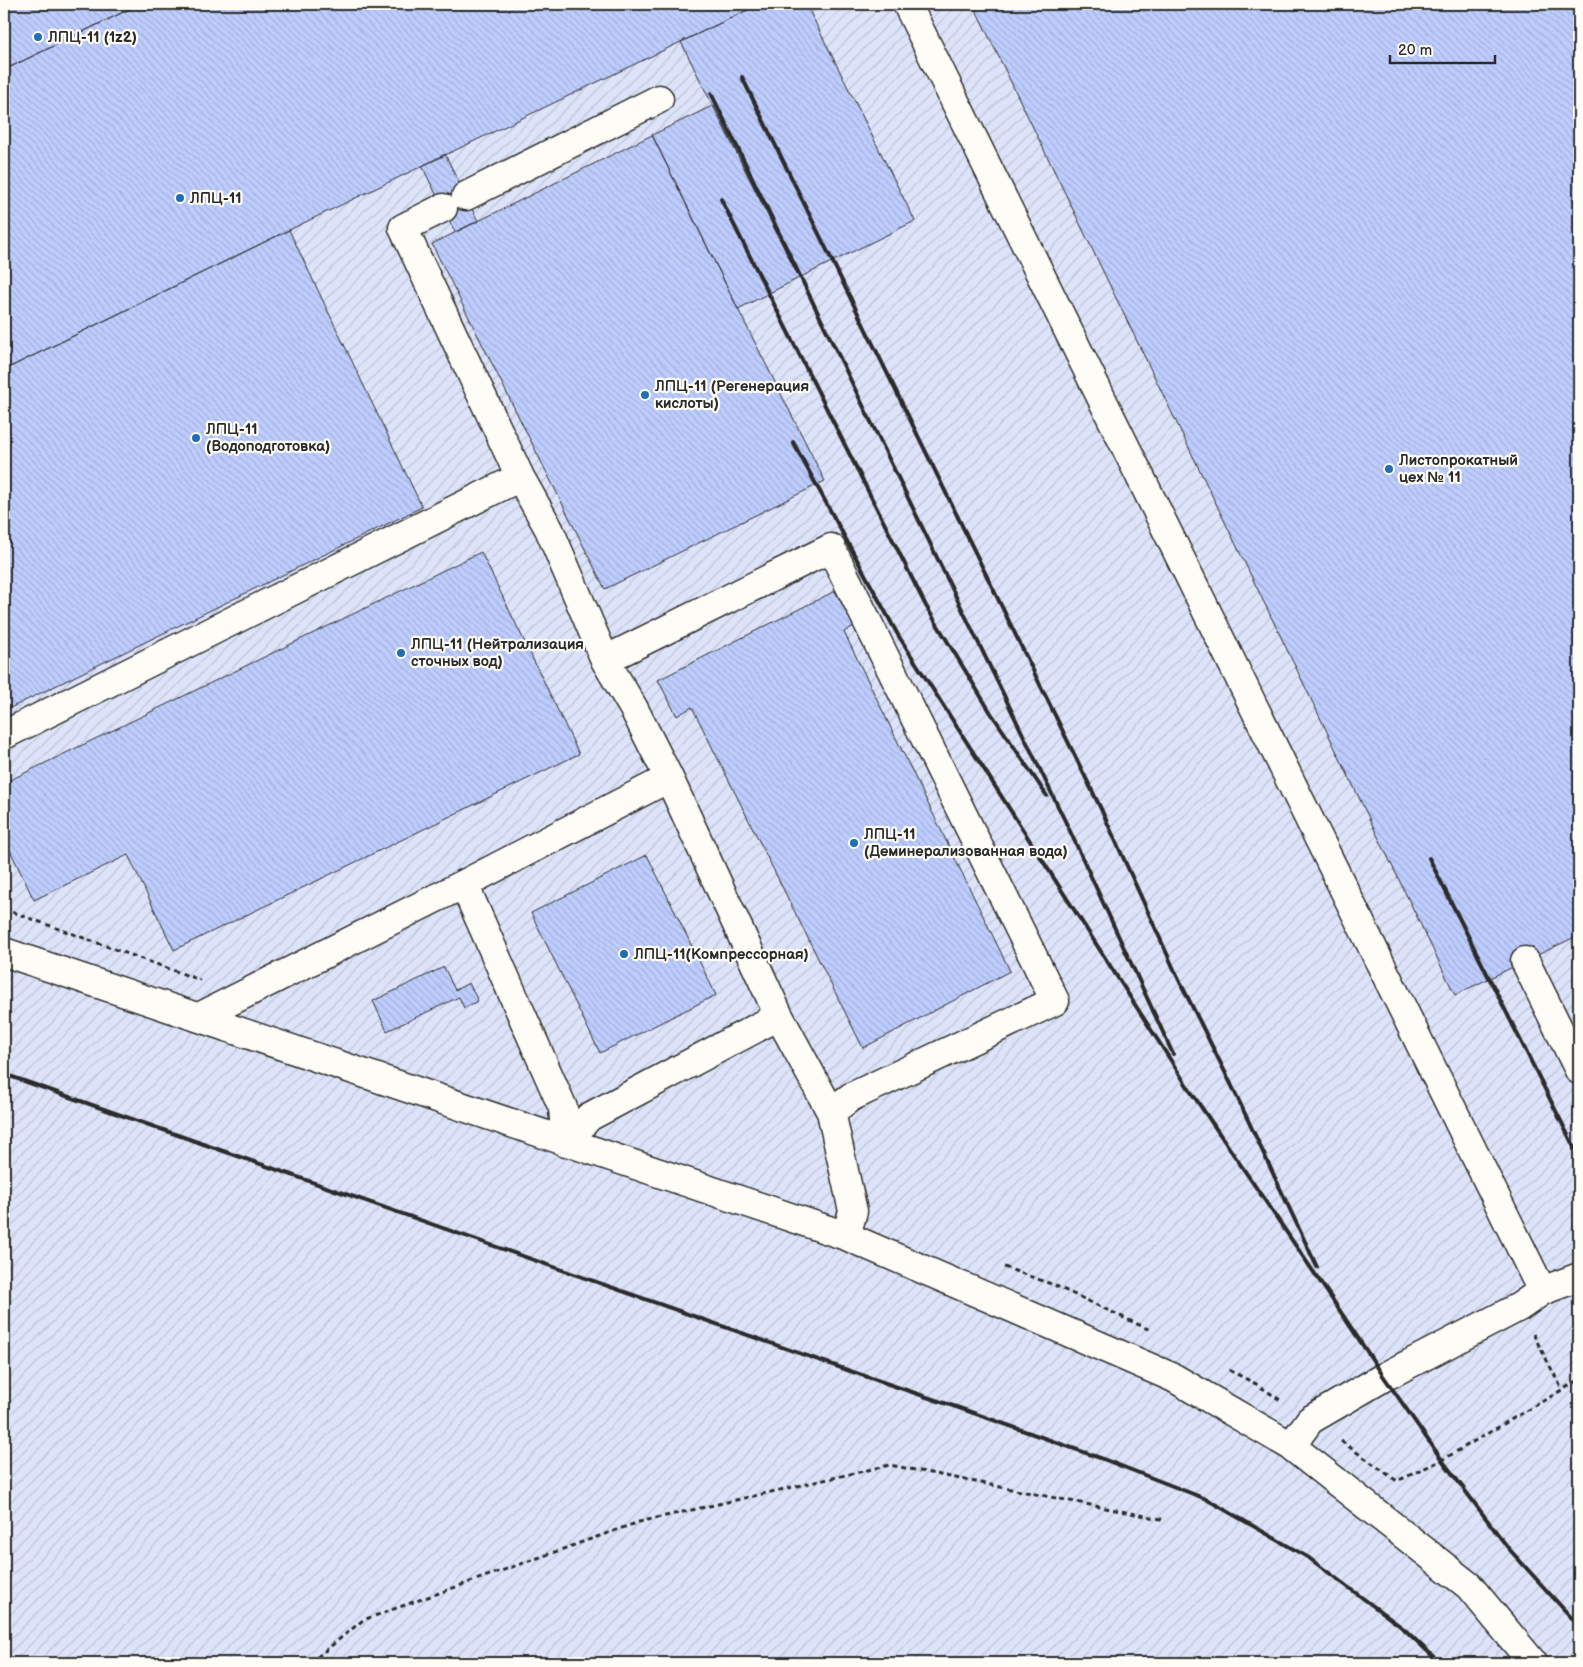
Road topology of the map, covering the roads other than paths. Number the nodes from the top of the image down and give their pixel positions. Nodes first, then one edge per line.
1 (907, 4) edge
2 (659, 99) dead end
3 (520, 477) junction
4 (605, 660) junction
5 (4, 734) edge
6 (669, 778) junction
7 (464, 884) junction
8 (4, 952) edge
9 (1525, 961) dead end
10 (779, 1016) junction
11 (199, 1017) junction
12 (1579, 1070) edge
13 (831, 1112) junction
14 (566, 1143) junction
15 (846, 1236) junction
16 (1579, 1277) edge
17 (1542, 1291) junction
18 (1291, 1446) junction
19 (1533, 1663) edge

1 - 17 lane
2 - 3 lane
3 - 4 lane
3 - 5 lane
4 - 6 lane
4 - 13 lane
6 - 7 lane
6 - 10 lane
7 - 11 lane
7 - 14 lane
8 - 11 lane
9 - 12 lane
10 - 13 lane
10 - 14 lane
11 - 14 lane
13 - 15 lane
14 - 15 lane
15 - 18 lane
16 - 17 lane
17 - 18 lane
18 - 19 lane

